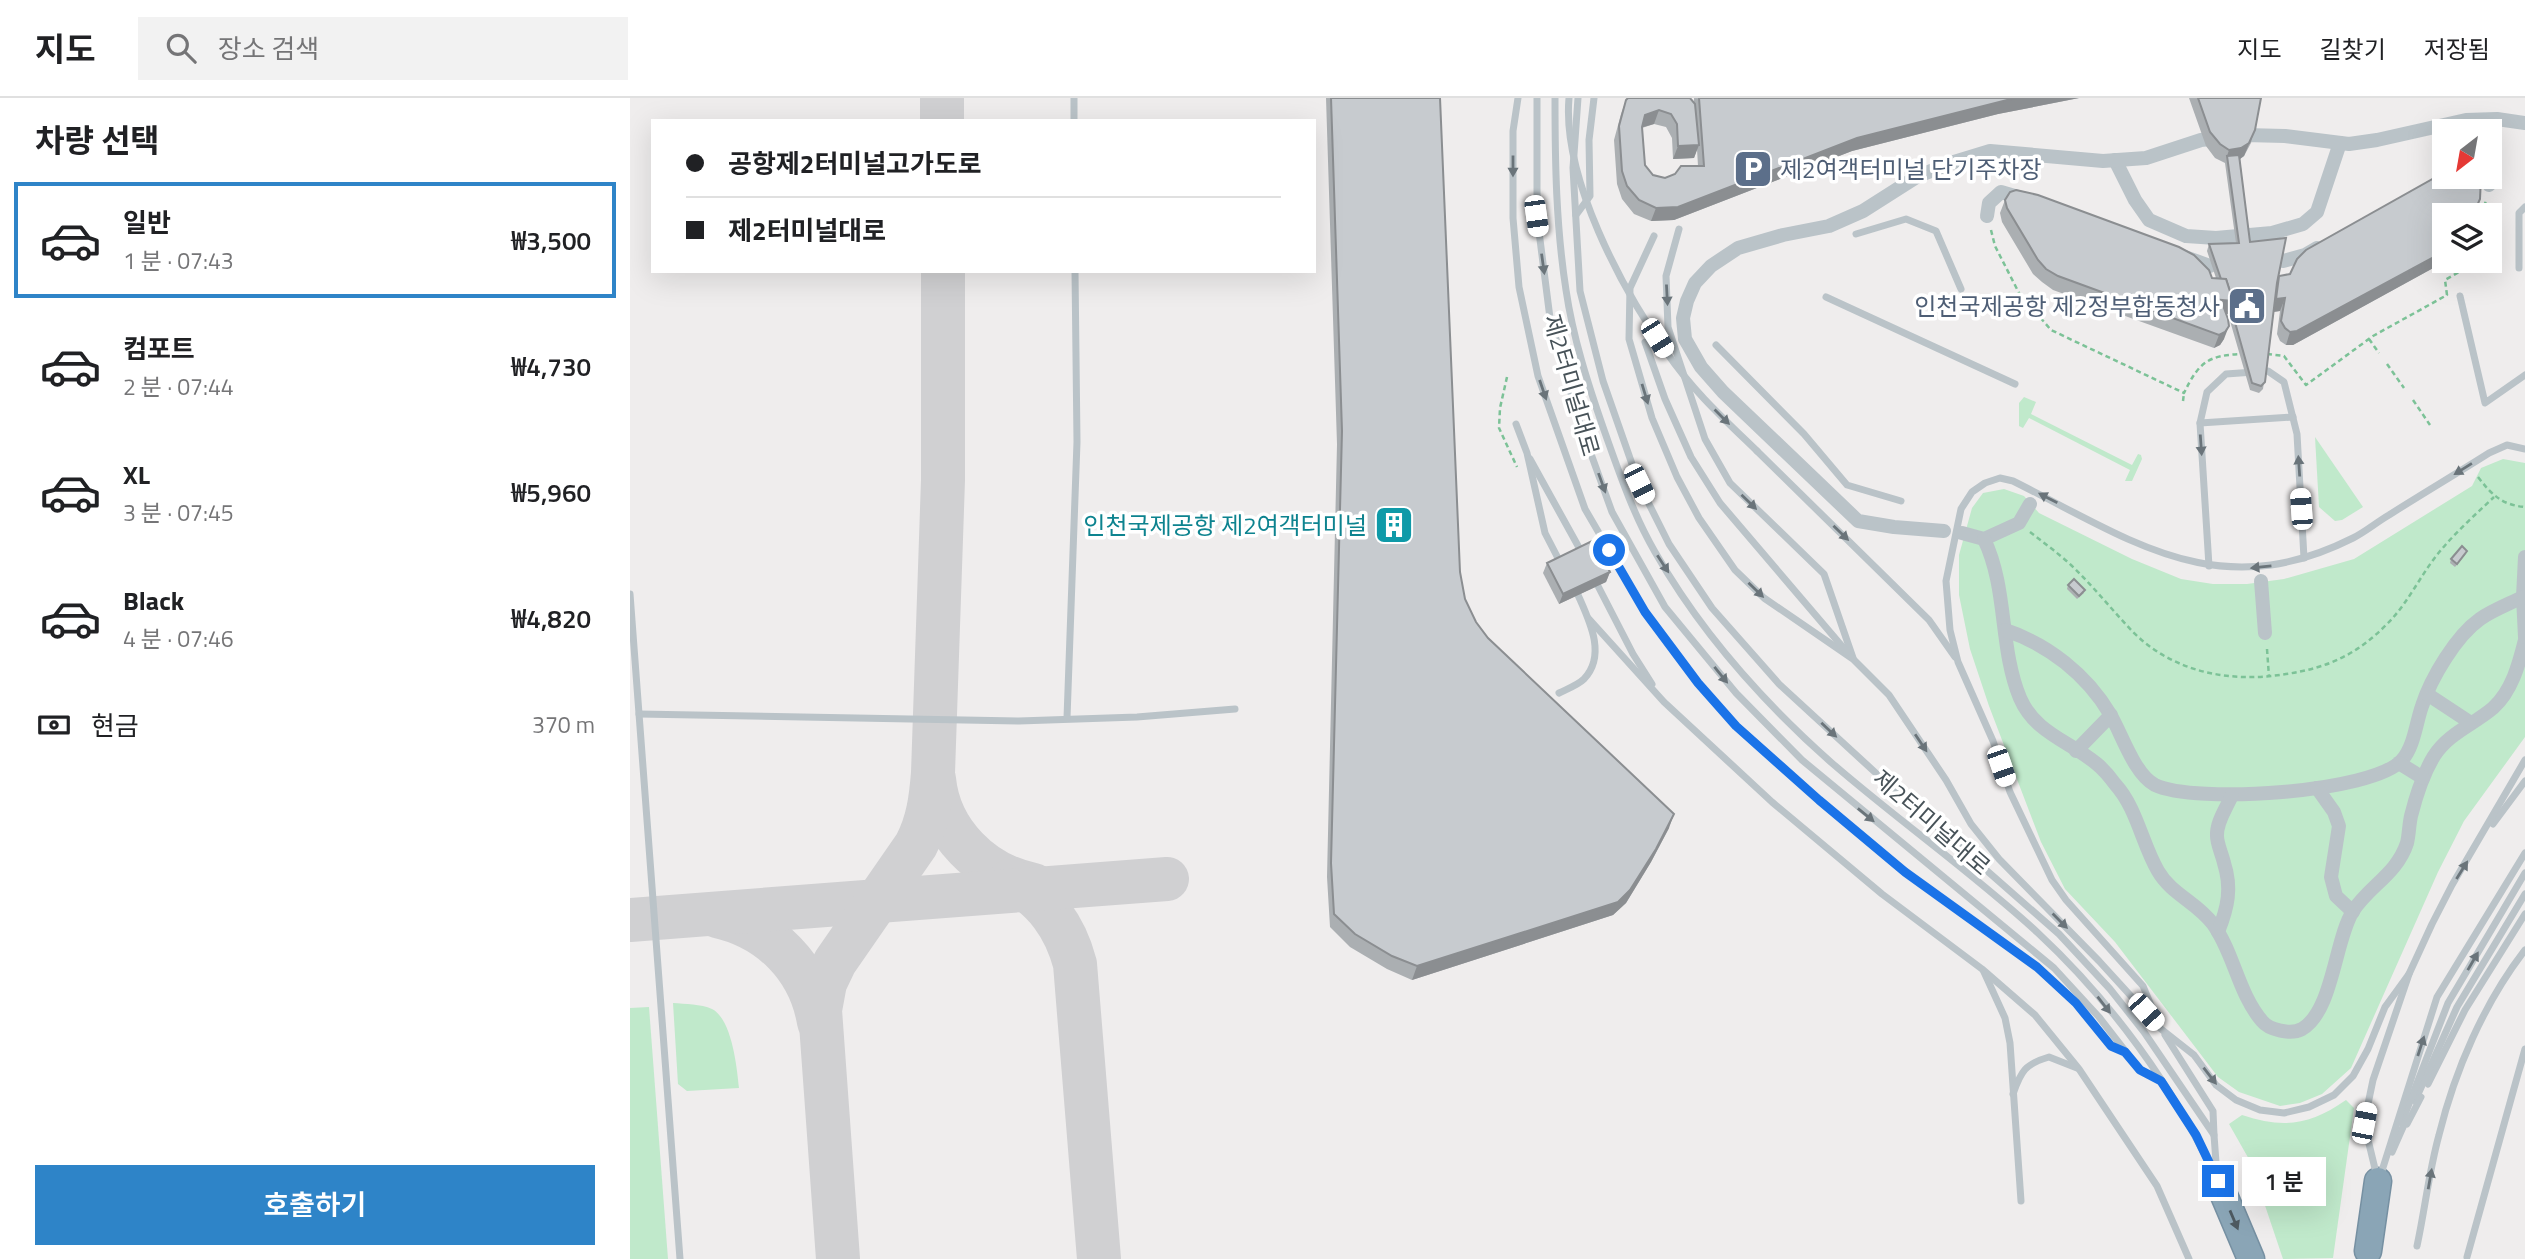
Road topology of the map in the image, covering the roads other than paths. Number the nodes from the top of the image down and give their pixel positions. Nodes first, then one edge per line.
1 (1074, 98) edge
2 (1518, 98) edge
3 (1537, 98) edge
4 (1555, 98) edge
5 (1569, 98) edge
6 (1578, 98) edge
7 (1594, 98) edge
8 (1074, 119) edge
9 (2525, 123) edge
10 (2340, 143) junction
11 (2115, 160) junction
12 (2045, 206) edge
13 (2525, 207) edge
14 (1575, 216) junction
15 (1987, 216) road end
16 (1679, 229) dead end
17 (1856, 234) dead end
18 (1654, 236) dead end
19 (2326, 243) edge
20 (2166, 251) edge
21 (2283, 261) edge
22 (2210, 265) edge
23 (2519, 268) dead end
24 (1075, 273) edge
25 (1961, 289) dead end
26 (2460, 296) dead end
27 (1826, 297) dead end
28 (1646, 342) dead end
29 (1716, 345) dead end
30 (2525, 375) edge
31 (2015, 384) dead end
32 (2293, 417) junction
33 (2200, 423) junction
34 (1516, 424) dead end
35 (2525, 449) edge
36 (1527, 453) junction
37 (1901, 501) dead end
38 (2030, 504) dead end
39 (1944, 531) dead end
40 (1962, 533) dead end
41 (1983, 539) junction
42 (1582, 554) edge
43 (2525, 557) edge
44 (2304, 558) junction
45 (1561, 564) edge
46 (2209, 566) junction
47 (2261, 581) dead end
48 (1598, 586) edge
49 (630, 594) edge
50 (1577, 595) edge
51 (2523, 597) junction
52 (1588, 619) junction
53 (2005, 629) junction
54 (2265, 633) road end
55 (2525, 638) edge
56 (1853, 659) junction
57 (1958, 662) junction
58 (1559, 693) dead end
59 (2427, 694) junction
60 (1664, 702) junction
61 (1235, 709) dead end
62 (639, 714) junction
63 (2111, 715) junction
64 (1067, 718) junction
65 (2470, 723) junction
66 (2076, 751) junction
67 (2525, 760) edge
68 (2399, 763) junction
69 (2143, 777) junction
70 (2423, 778) junction
71 (2525, 781) edge
72 (2317, 788) junction
73 (2522, 790) edge
74 (2232, 795) junction
75 (2125, 797) junction
76 (2480, 841) junction
77 (2525, 853) edge
78 (2525, 873) edge
79 (2525, 894) edge
80 (2353, 912) junction
81 (2525, 914) edge
82 (2218, 932) junction
83 (2525, 950) edge
84 (1982, 968) junction
85 (2409, 974) junction
86 (2161, 1029) junction
87 (2525, 1049) edge
88 (2125, 1052) junction
89 (2079, 1069) junction
90 (2161, 1081) junction
91 (2012, 1098) junction
92 (2214, 1135) junction
93 (2218, 1181) junction
94 (2378, 1181) junction
95 (2021, 1201) dead end
96 (2417, 1246) dead end
97 (2368, 1251) dead end
98 (2467, 1257) edge
99 (680, 1259) edge
100 (2189, 1259) edge
101 (2251, 1259) edge

1 - 8 lane
2 -> 88 lane
3 -> 88 lane, 제2터미널대로
4 -> 90 lane
5 -> 57 lane, bridge
6 - 14 lane, 제2터미널대로
7 - 14 lane
9 - 10 street
10 - 11 street
10 - 11 street
11 - 39 street
12 - 15 street
13 - 23 lane
14 -> 92 lane, 제2터미널대로
16 -> 56 lane
17 - 25 lane
18 -> 56 lane
19 - 21 street
20 - 22 street
24 - 64 lane
26 - 30 lane
27 - 31 lane
28 - 56 lane
29 - 37 lane
32 - 33 lane
32 - 33 lane
44 -> 32 lane
33 -> 46 lane
34 - 36 lane
35 -> 44 lane
36 - 42 lane
36 - 45 lane
38 - 41 street
40 - 41 street
41 - 53 street
43 - 51 street
44 -> 46 lane
46 -> 57 lane
47 - 54 street
48 - 60 lane
49 - 62 lane
50 - 52 lane
51 - 55 street
51 - 59 street
52 - 58 lane
52 - 60 lane
53 - 63 street
53 - 66 street
55 - 65 street
56 -> 86 lane
57 - 86 lane
59 - 65 street
59 - 68 street
60 - 84 lane
61 - 64 lane
62 - 64 lane
62 - 99 lane
63 - 66 street
63 - 69 street
65 - 70 street
66 - 75 street
67 - 76 lane
68 - 70 street
68 - 72 street
69 - 74 street
69 - 75 street
70 - 80 street
71 - 73 lane
72 - 74 street
72 - 80 street
73 - 76 lane
74 - 82 street
75 - 82 street
85 -> 76 lane
94 -> 77 lane
94 -> 78 lane
79 - 94 lane
80 - 82 street
81 - 94 lane
96 -> 83 lane
84 - 89 lane
84 - 91 lane
86 -> 85 lane
85 - 94 lane
86 - 92 lane
87 - 98 lane
88 - 90 lane, 제2터미널대로
89 - 91 lane
89 - 100 lane
90 - 93 lane, 제2터미널대로
91 - 95 lane
92 - 93 lane, 제2터미널대로
93 -> 101 highway, 제2터미널대로
94 - 97 highway

